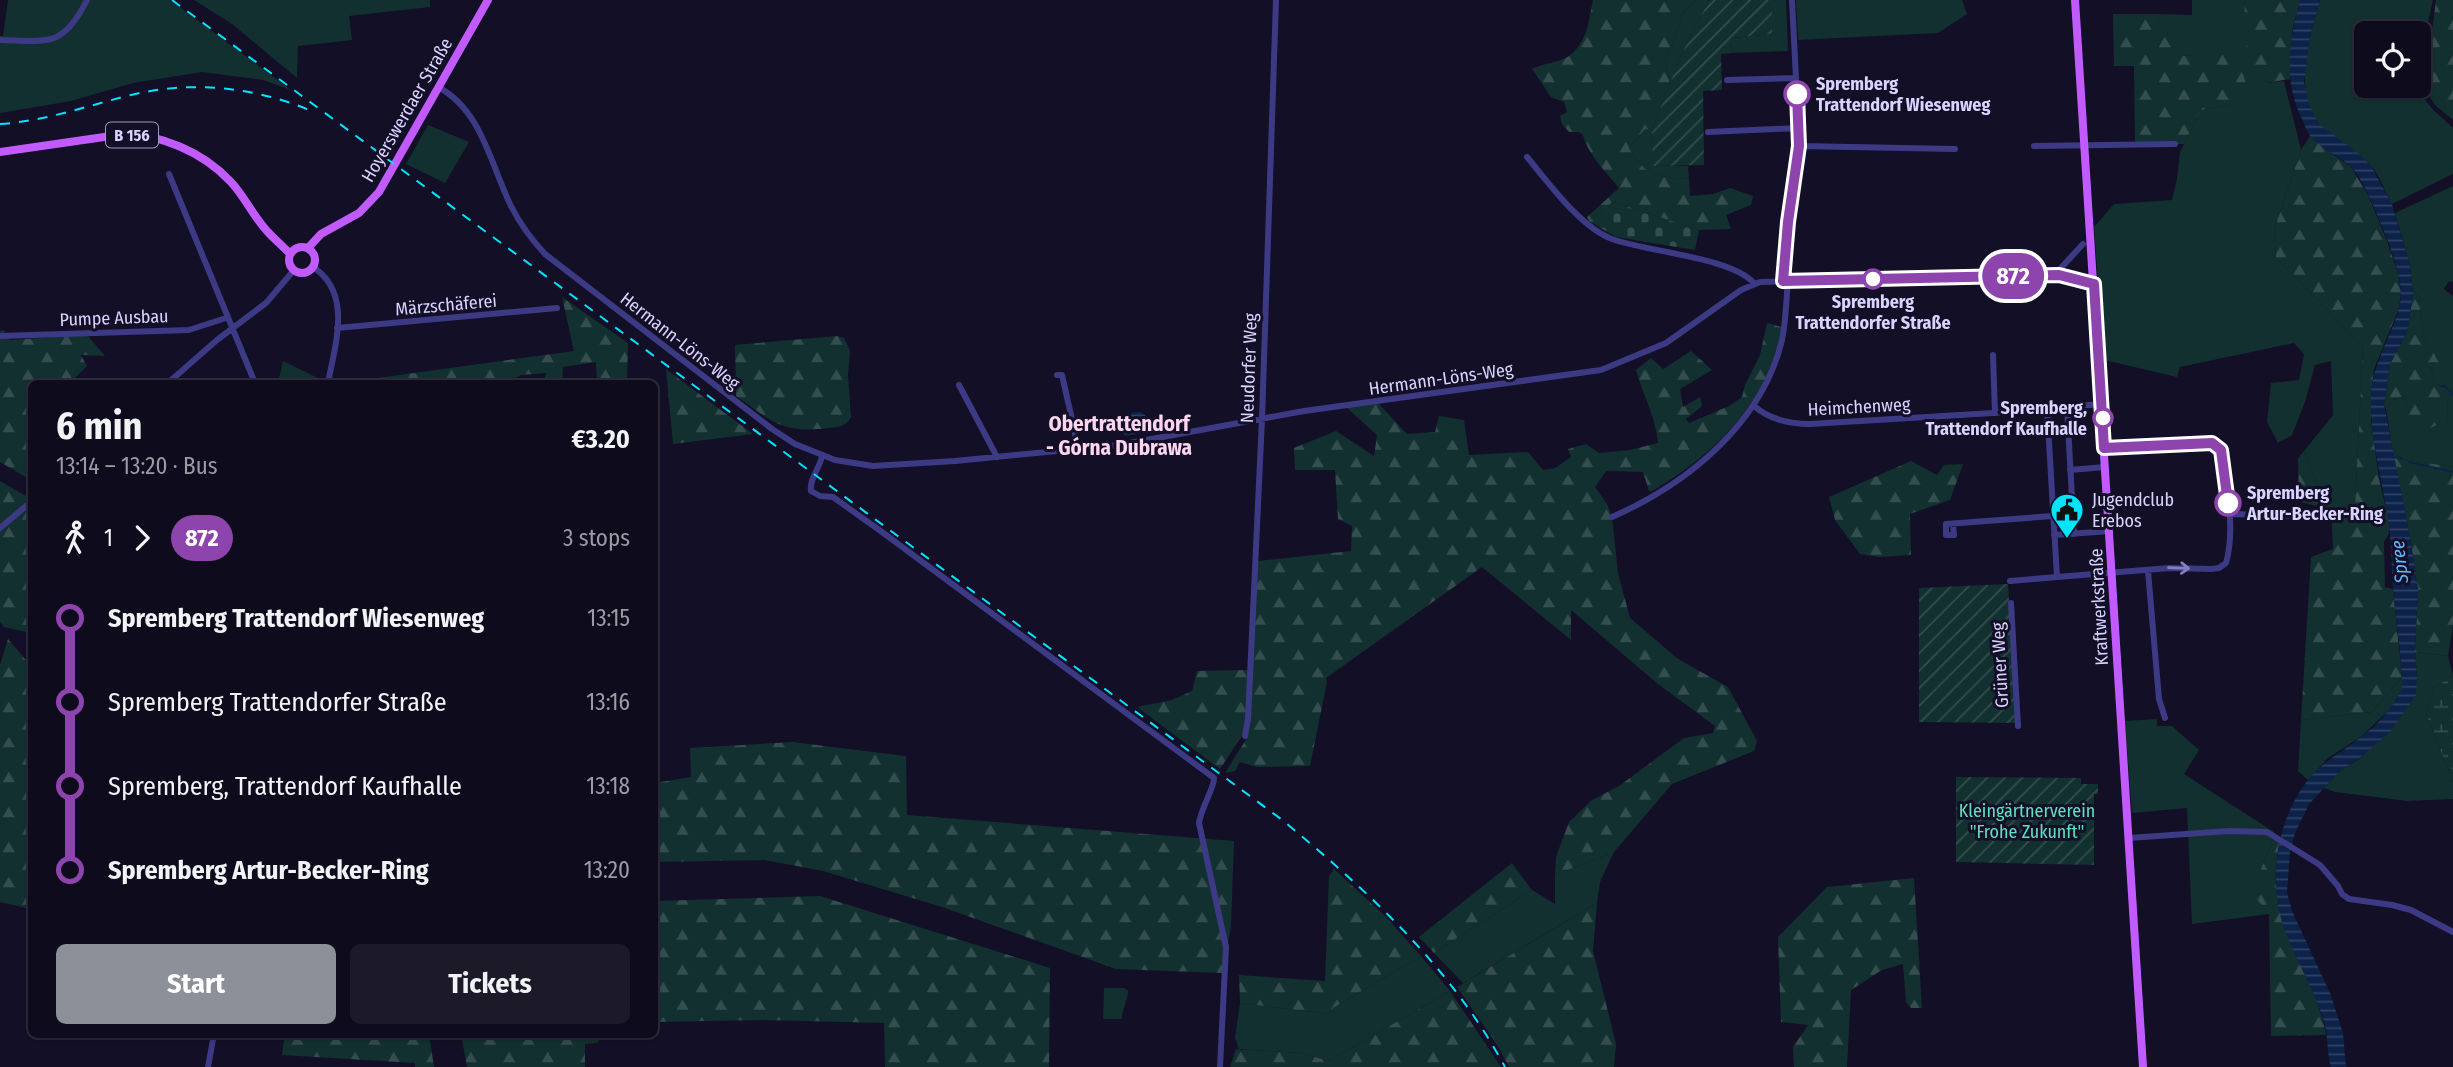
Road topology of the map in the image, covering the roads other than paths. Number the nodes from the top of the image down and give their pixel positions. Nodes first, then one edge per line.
1 (86, 0) edge
2 (488, 0) edge
3 (1276, 0) edge
4 (1792, 0) edge
5 (2075, 0) edge
6 (0, 40) edge
7 (1796, 78) junction
8 (1727, 80) dead end
9 (438, 87) junction
10 (1800, 128) junction
11 (1708, 132) dead end
12 (2175, 144) dead end
13 (2085, 145) junction
14 (1799, 146) junction
15 (2034, 146) dead end
16 (1955, 149) dead end
17 (0, 152) edge
18 (1527, 157) dead end
19 (169, 174) dead end
20 (2083, 244) dead end
21 (308, 248) junction
22 (290, 254) junction
23 (313, 267) junction
24 (295, 270) junction
25 (2059, 275) junction
26 (1785, 281) junction
27 (1755, 283) junction
28 (2094, 284) junction
29 (557, 308) dead end
30 (226, 318) junction
31 (337, 328) junction
32 (231, 330) junction
33 (0, 336) edge
34 (1993, 355) dead end
35 (1058, 375) dead end
36 (171, 380) edge
37 (254, 380) edge
38 (328, 380) edge
39 (959, 385) dead end
40 (2102, 404) junction
41 (1754, 406) junction
42 (2067, 407) junction
43 (2047, 408) junction
44 (1995, 413) junction
45 (1262, 419) junction
46 (2104, 448) junction
47 (1076, 450) junction
48 (821, 456) junction
49 (997, 457) junction
50 (2105, 467) junction
51 (2070, 470) junction
52 (28, 504) edge
53 (2229, 514) junction
54 (2053, 516) junction
55 (2309, 516) dead end
56 (1612, 517) dead end
57 (1953, 524) dead end
58 (0, 528) edge
59 (2110, 531) junction
60 (2074, 534) junction
61 (2054, 535) junction
62 (2148, 571) junction
63 (2113, 574) junction
64 (2057, 577) junction
65 (2010, 581) dead end
66 (2011, 603) dead end
67 (2165, 719) dead end
68 (2018, 726) dead end
69 (1245, 736) dead end
70 (2129, 838) junction
71 (2453, 932) edge
72 (213, 1038) edge
73 (208, 1067) edge
74 (1220, 1067) edge
75 (2143, 1067) edge

1 - 6 street
2 - 9 main road, Hoyerswerdaer Straße
3 - 45 street, Neudorfer Weg
4 - 7 street
5 - 13 main road, Kraftwerkstraße
7 - 8 street
7 - 10 street
9 - 21 main road, Hoyerswerdaer Straße
9 - 48 street, Hermann-Löns-Weg
10 - 11 street
10 - 14 street
12 - 13 street
13 - 15 street
13 - 28 main road, Kraftwerkstraße
14 - 16 street
14 - 26 street
17 - 22 main road, B 156
18 - 27 street
19 - 30 street
20 - 25 street
21 - 22 main road
21 - 23 main road
22 - 24 main road
23 - 24 main road
23 - 31 street
24 - 32 street
25 - 26 street, Hermann-Löns-Weg
25 - 28 street, Hermann-Löns-Weg
26 - 27 street, Hermann-Löns-Weg
26 - 41 street
27 - 45 street, Hermann-Löns-Weg
28 - 40 main road, Kraftwerkstraße
29 - 31 street, Märzschäferei
30 - 32 street
30 - 33 street, Pumpe Ausbau
31 - 38 street
32 - 36 street
32 - 37 street
34 - 44 street
35 - 47 street
39 - 49 street
40 - 42 street, Heimchenweg
40 - 46 main road, Kraftwerkstraße
41 - 44 street, Heimchenweg
41 - 56 street
42 - 43 street, Heimchenweg
42 - 51 street
43 - 44 street, Heimchenweg
43 - 54 street
45 - 47 street, Hermann-Löns-Weg
45 - 69 street, Neudorfer Weg
46 - 50 main road, Kraftwerkstraße
46 - 53 street
47 - 49 street, Hermann-Löns-Weg
48 - 49 street, Hermann-Löns-Weg
48 - 74 street
50 - 51 street
50 - 59 main road, Kraftwerkstraße
51 - 60 street
52 - 58 street
53 - 55 street
62 -> 53 street
54 - 57 street
54 - 61 street
59 - 60 street
59 - 63 main road, Kraftwerkstraße
60 - 61 street
61 - 64 street
62 - 63 street
62 - 67 street
63 - 64 street
63 - 70 main road, Kraftwerkstraße
64 - 65 street
66 - 68 street, Grüner Weg
70 - 71 street
70 - 75 main road, Kraftwerkstraße
72 - 73 street

